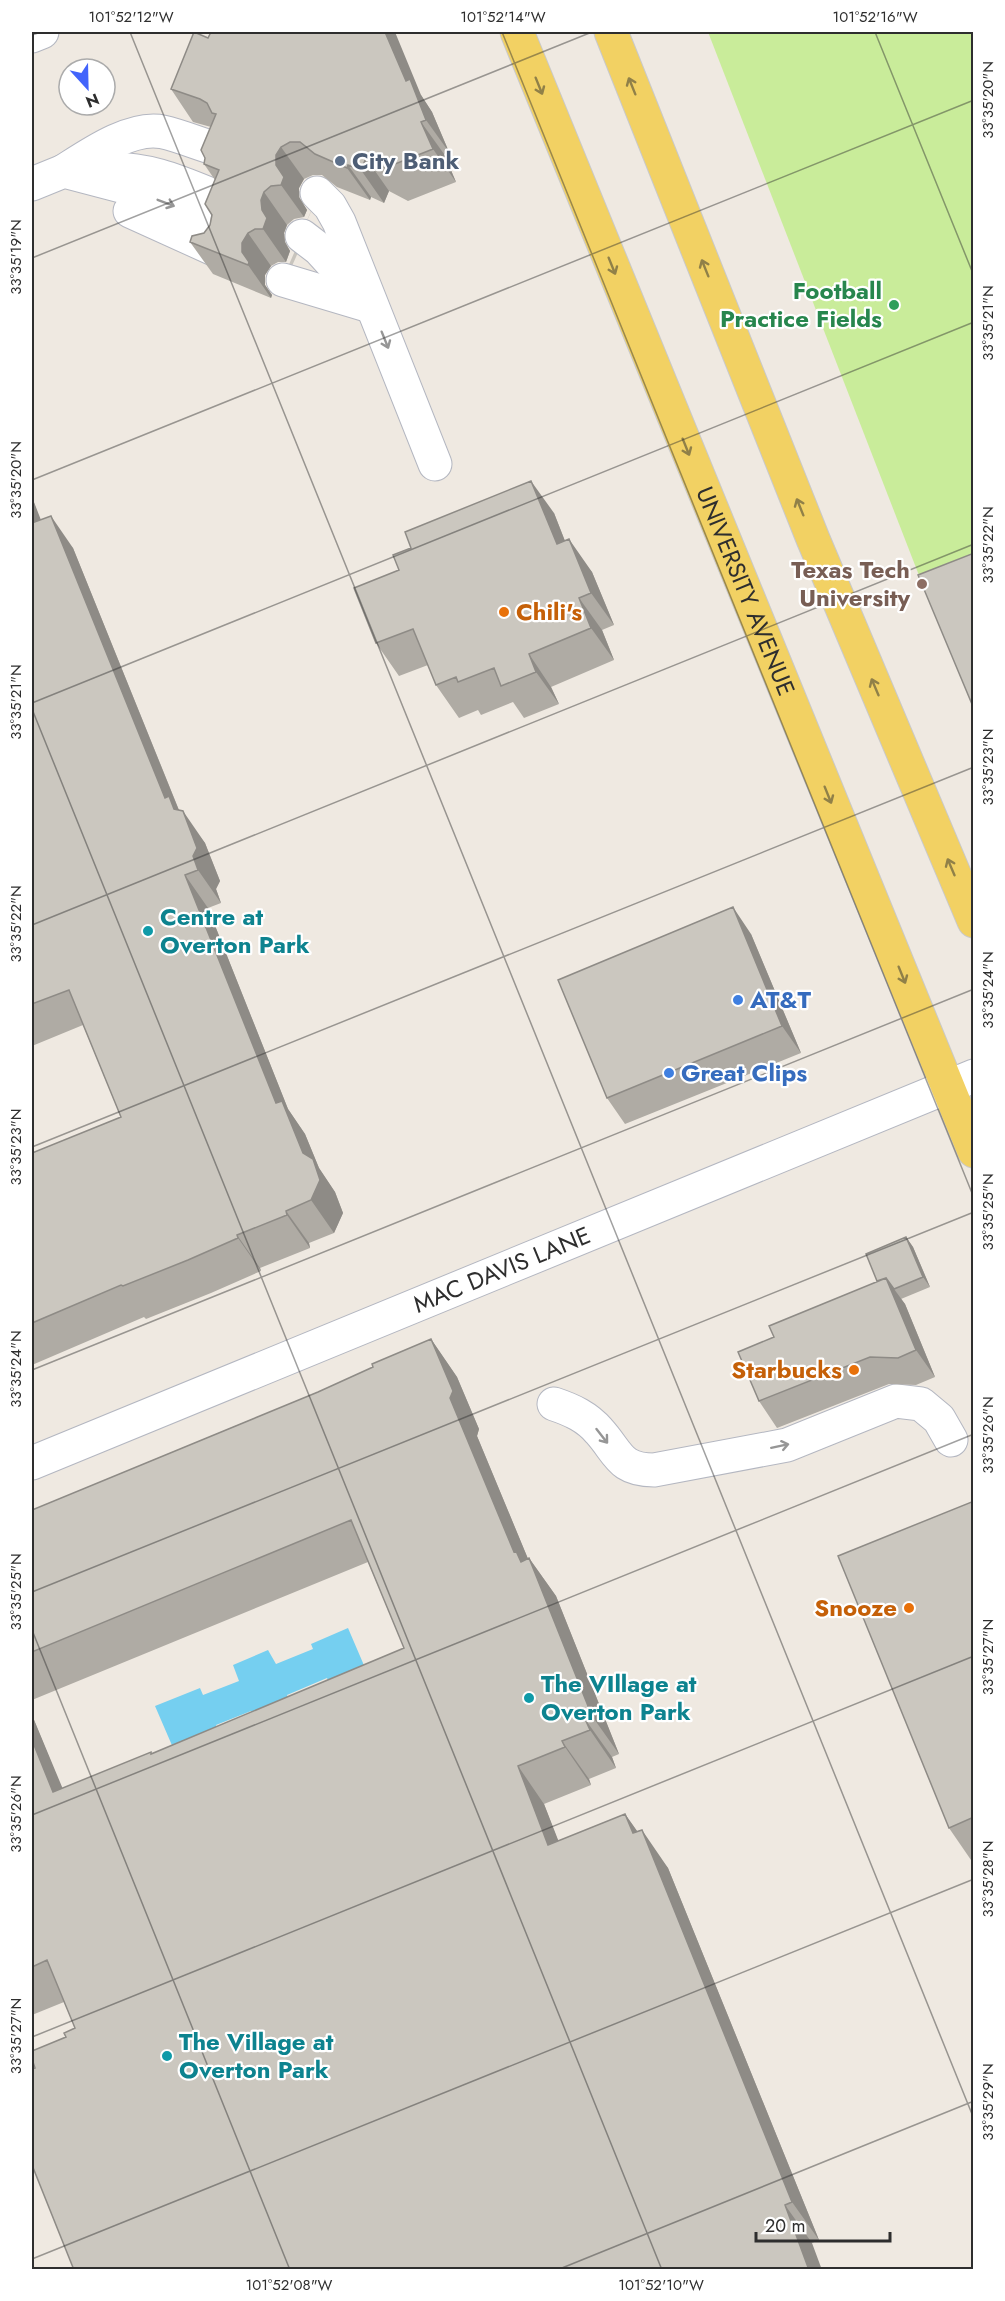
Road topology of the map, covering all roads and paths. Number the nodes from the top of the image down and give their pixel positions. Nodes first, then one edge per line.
1 (42, 32) edge
2 (516, 32) edge
3 (611, 32) edge
4 (32, 36) edge
5 (64, 171) junction
6 (32, 184) edge
7 (302, 236) junction
8 (371, 306) junction
9 (435, 464) dead end
10 (974, 921) edge
11 (960, 1082) edge
12 (974, 1151) edge
13 (554, 1404) dead end
14 (951, 1440) dead end
15 (32, 1463) edge

1 - 4 street
2 -> 11 main road, UNIVERSITY AVENUE
10 -> 3 main road
5 -> 5 street
5 - 6 street
7 - 8 street
7 - 8 street
7 - 8 street
8 -> 9 street
11 - 12 main road, UNIVERSITY AVENUE
11 - 15 street, MAC DAVIS LANE
13 -> 14 street

